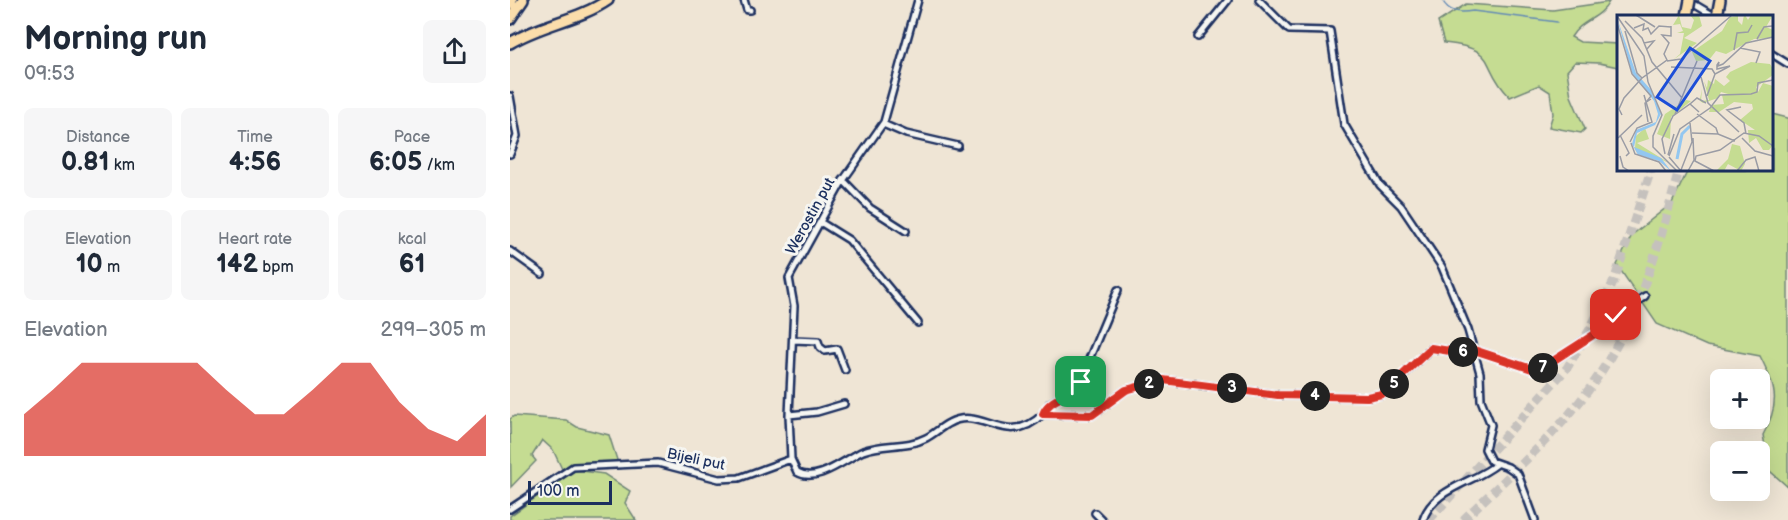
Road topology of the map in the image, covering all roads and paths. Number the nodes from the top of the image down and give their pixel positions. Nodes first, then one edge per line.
1 (512, 0) edge
2 (523, 0) edge
3 (608, 0) edge
4 (744, 0) edge
5 (918, 0) edge
6 (1228, 0) edge
7 (1259, 0) edge
8 (1689, 0) edge
9 (1720, 0) edge
10 (510, 4) edge
11 (750, 10) dead end
12 (1687, 15) edge
13 (1713, 15) edge
14 (1715, 15) edge
15 (510, 19) edge
16 (1198, 37) dead end
17 (510, 43) edge
18 (1773, 55) edge
19 (1788, 64) edge
20 (510, 96) edge
21 (883, 124) junction
22 (958, 146) dead end
23 (510, 154) edge
24 (843, 180) junction
25 (820, 222) junction
26 (906, 231) dead end
27 (510, 251) edge
28 (542, 274) dead end
29 (1118, 290) dead end
30 (1645, 296) dead end
31 (918, 323) dead end
32 (793, 340) junction
33 (1474, 350) junction
34 (845, 370) dead end
35 (843, 404) dead end
36 (1043, 414) junction
37 (789, 415) junction
38 (791, 459) junction
39 (1497, 464) junction
40 (510, 509) edge
41 (1095, 513) dead end
42 (1102, 520) edge
43 (1423, 520) edge
44 (1535, 520) edge

1 - 10 highway
2 - 15 highway
3 - 17 highway
4 - 11 street
5 - 21 street, Werostin put
6 - 16 street
7 - 33 street
8 - 12 highway, bridge
8 - 13 street
9 - 14 highway
18 - 19 street
20 - 23 street
21 - 22 street
21 - 24 street, Werostin put
24 - 25 street, Werostin put
24 - 26 street
25 - 31 street
25 - 32 street, Werostin put
27 - 28 street
29 - 36 street
30 - 33 street
32 - 34 street
32 - 37 street, Werostin put
33 - 36 street
33 - 39 street
35 - 37 street
36 - 38 street
37 - 38 street, Werostin put
38 - 40 street, Bijeli put
39 - 43 street
39 - 44 street
41 - 42 street

